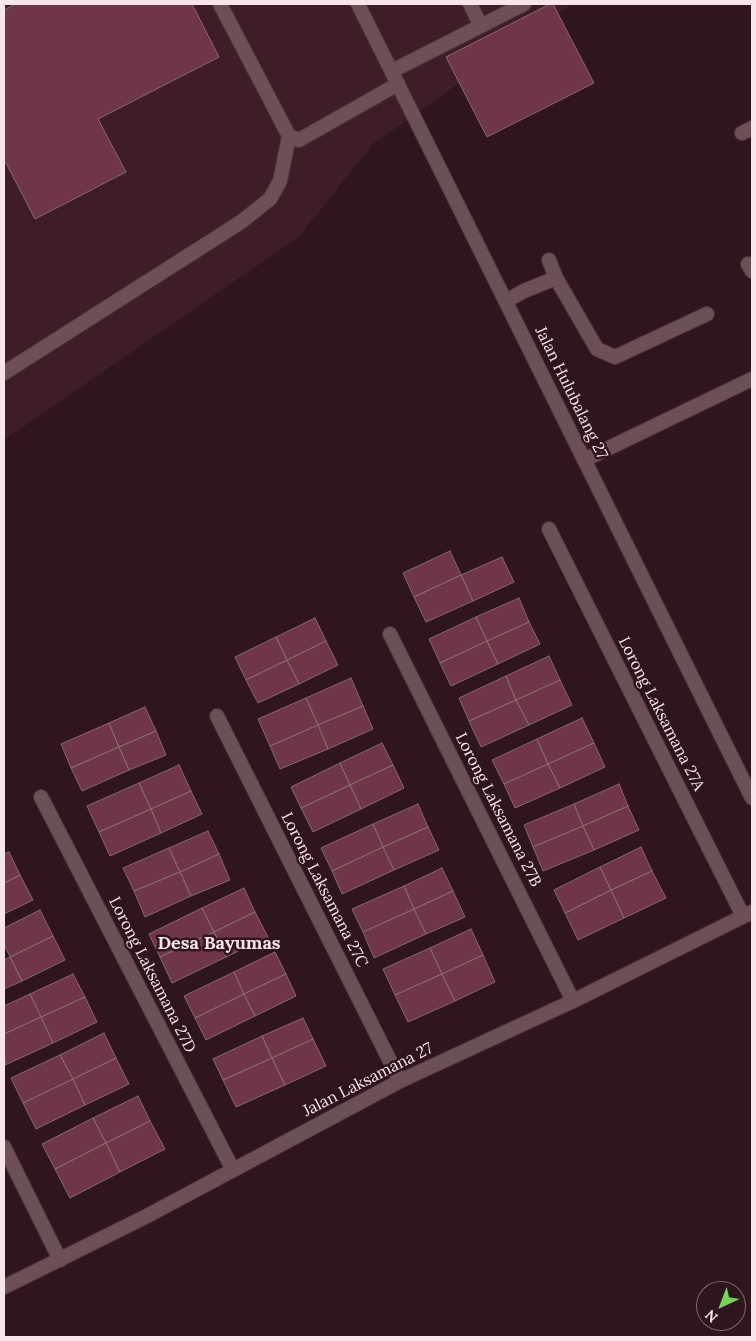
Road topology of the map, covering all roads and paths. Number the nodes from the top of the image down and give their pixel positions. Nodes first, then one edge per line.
1 (220, 4) edge
2 (358, 4) edge
3 (470, 4) edge
4 (524, 4) edge
5 (481, 26) junction
6 (395, 78) junction
7 (289, 136) junction
8 (549, 260) dead end
9 (556, 278) junction
10 (506, 301) junction
11 (707, 314) dead end
12 (4, 373) edge
13 (752, 379) edge
14 (584, 460) junction
15 (549, 529) dead end
16 (390, 634) dead end
17 (217, 716) dead end
18 (41, 797) dead end
19 (752, 798) edge
20 (748, 914) edge
21 (573, 1001) junction
22 (400, 1081) junction
23 (4, 1147) edge
24 (233, 1170) junction
25 (60, 1260) junction
26 (4, 1287) edge

1 - 7 street
2 - 6 street, Jalan Hulubalang 27
3 - 5 street
4 - 5 street
5 - 6 street
6 - 7 street
6 - 10 street, Jalan Hulubalang 27
7 - 12 street
8 - 9 street
9 - 10 street
9 - 11 street
10 - 14 street, Jalan Hulubalang 27
13 - 14 street
14 - 19 street, Jalan Hulubalang 27
15 - 20 street, Lorong Laksamana 27A
16 - 21 street, Lorong Laksamana 27B
17 - 22 street, Lorong Laksamana 27C
18 - 24 street, Lorong Laksamana 27D
20 - 21 street, Jalan Laksamana 27
21 - 22 street, Jalan Laksamana 27
22 - 24 street, Jalan Laksamana 27
23 - 25 street
24 - 25 street, Jalan Laksamana 27
25 - 26 street, Jalan Laksamana 27

